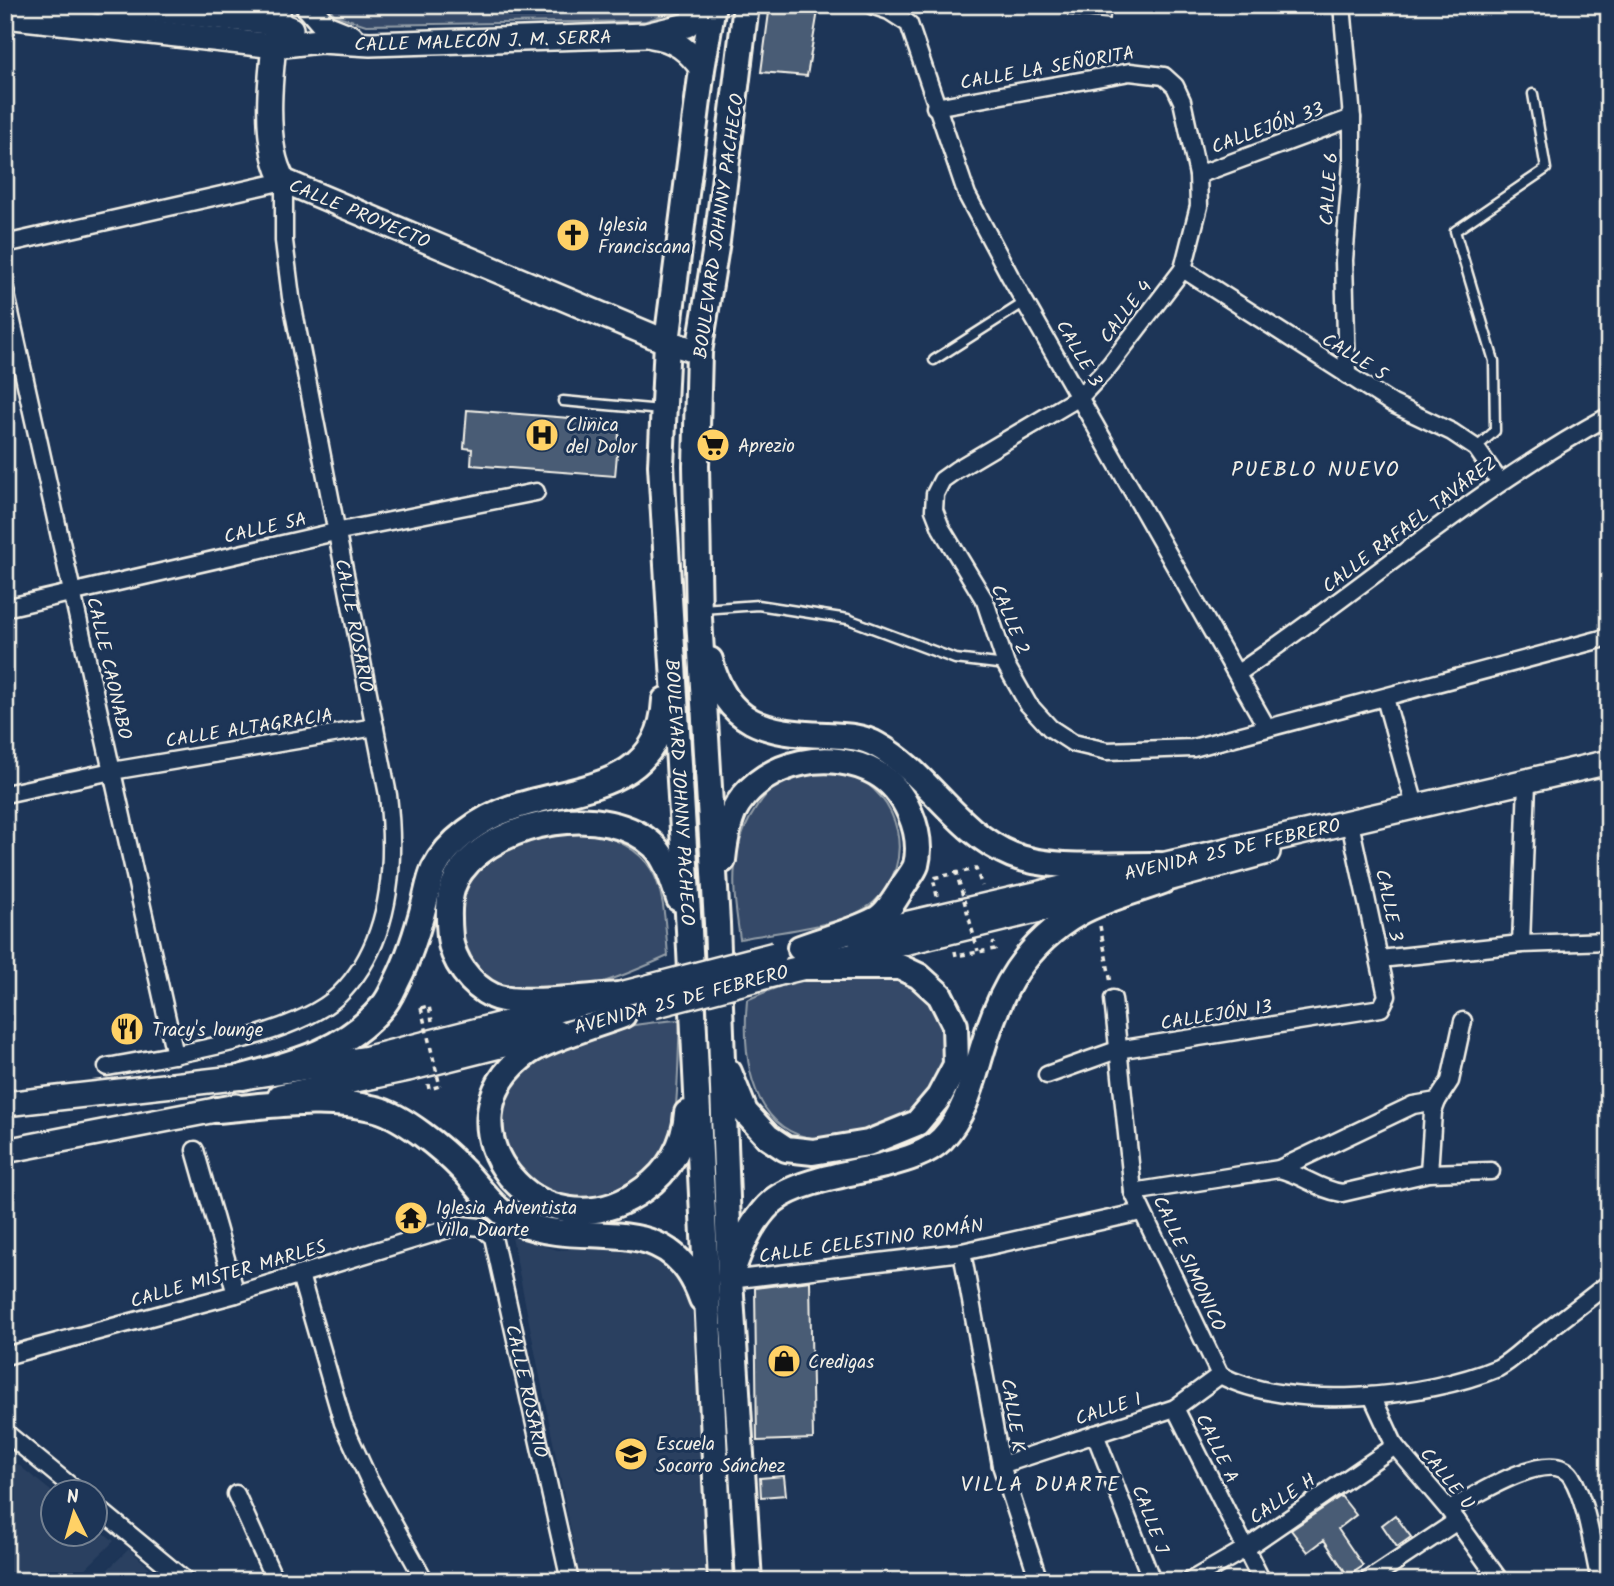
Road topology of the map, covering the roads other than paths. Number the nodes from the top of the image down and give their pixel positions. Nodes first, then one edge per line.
1 (106, 5) edge
2 (225, 5) edge
3 (307, 5) edge
4 (711, 5) edge
5 (746, 5) edge
6 (871, 5) edge
7 (1342, 5) edge
8 (165, 11) junction
9 (5, 16) edge
10 (277, 25) edge
11 (646, 35) junction
12 (370, 44) junction
13 (702, 69) junction
14 (1164, 76) joint
15 (1533, 94) dead end
16 (936, 107) junction
17 (1352, 118) junction
18 (1198, 174) junction
19 (284, 181) junction
20 (5, 244) edge
21 (1183, 269) junction
22 (5, 290) edge
23 (1025, 302) junction
24 (667, 342) junction
25 (699, 352) junction
26 (934, 360) dead end
27 (1347, 375) junction
28 (1081, 396) junction
29 (563, 401) dead end
30 (664, 410) junction
31 (1609, 416) edge
32 (1476, 448) junction
33 (1499, 481) junction
34 (536, 492) dead end
35 (935, 494) joint
36 (335, 532) junction
37 (72, 593) junction
38 (5, 608) edge
39 (699, 614) junction
40 (669, 622) junction
41 (1609, 637) edge
42 (1006, 665) junction
43 (1238, 673) junction
44 (1385, 698) junction
45 (1266, 726) junction
46 (375, 727) junction
47 (1609, 762) edge
48 (112, 771) junction
49 (1527, 783) junction
50 (5, 794) edge
51 (1416, 809) junction
52 (1350, 823) junction
53 (1161, 873) junction
54 (717, 923) junction
55 (689, 930) junction
56 (1609, 940) edge
57 (1521, 944) junction
58 (802, 958) junction
59 (1380, 959) junction
60 (1387, 996) joint
61 (1113, 999) road end
62 (622, 1005) junction
63 (1463, 1021) dead end
64 (721, 1044) junction
65 (693, 1046) junction
66 (1117, 1050) junction
67 (175, 1055) junction
68 (107, 1067) dead end
69 (1047, 1075) dead end
70 (243, 1077) junction
71 (1437, 1101) junction
72 (5, 1104) edge
73 (217, 1110) junction
74 (195, 1150) dead end
75 (5, 1151) edge
76 (1279, 1168) junction
77 (1491, 1171) dead end
78 (1429, 1173) junction
79 (1133, 1192) junction
80 (1141, 1212) junction
81 (461, 1225) joint
82 (962, 1252) junction
83 (300, 1275) junction
84 (730, 1280) junction
85 (1609, 1283) edge
86 (236, 1294) junction
87 (707, 1313) junction
88 (5, 1356) edge
89 (1220, 1375) junction
90 (1373, 1396) junction
91 (1175, 1408) junction
92 (5, 1432) edge
93 (1095, 1434) junction
94 (1395, 1446) junction
95 (1001, 1465) junction
96 (61, 1478) edge
97 (236, 1494) dead end
98 (1453, 1516) junction
99 (108, 1517) edge
100 (1245, 1549) junction
101 (186, 1581) edge
102 (275, 1581) edge
103 (425, 1581) edge
104 (570, 1581) edge
105 (721, 1581) edge
106 (749, 1581) edge
107 (1039, 1581) edge
108 (1152, 1581) edge
109 (1190, 1581) edge
110 (1262, 1581) edge
111 (1367, 1581) edge
112 (1500, 1581) edge
113 (1600, 1581) edge

1 - 8 main road
2 - 8 main road
3 - 12 main road
4 - 11 main road, CALLE MALECÓN J. M. SERRA
4 - 13 main road, BOULEVARD JOHNNY PACHECO
5 - 25 main road, BOULEVARD JOHNNY PACHECO
6 - 16 street, CALLE 3
7 - 17 street, CALLE 6
8 - 10 main road
9 - 10 main road
10 - 12 main road, CALLE MALECÓN J. M. SERRA
10 - 19 main road, CALLE ROSARIO
11 - 12 main road, CALLE MALECÓN J. M. SERRA
11 - 13 main road, CALLE MALECÓN J. M. SERRA
13 - 24 main road, BOULEVARD JOHNNY PACHECO
14 - 16 street, CALLE LA SEÑORITA
14 - 18 street, CALLE 4
15 - 32 lane
16 - 23 street, CALLE 3
17 - 18 street, CALLEJÓN 33
17 - 27 street, CALLE 6
18 - 21 street, CALLE 4
19 - 20 street, CALLE PROYECTO
19 - 24 main road, CALLE PROYECTO
19 - 36 street, CALLE ROSARIO
21 - 27 street, CALLE 5
21 - 28 street, CALLE 4
22 - 37 street, CALLE CAONABO
23 - 26 lane
23 - 28 street, CALLE 3
24 - 25 main road, CALLE PROYECTO
24 - 30 main road, BOULEVARD JOHNNY PACHECO
25 - 39 main road, BOULEVARD JOHNNY PACHECO
27 - 32 street, CALLE 5
28 - 35 street, CALLE 4
28 - 43 street, CALLE 3
29 - 30 lane
30 - 40 main road, BOULEVARD JOHNNY PACHECO
31 - 33 street, CALLE RAFAEL TAVÁREZ
32 - 33 street, CALLE 5
33 - 43 street, CALLE RAFAEL TAVÁREZ
34 - 36 street, CALLE 5A
35 - 42 street, CALLE 2
36 - 37 street, CALLE 5A
36 - 46 street, CALLE ROSARIO
37 - 38 street, CALLE 5A
37 - 48 street, CALLE CAONABO
39 - 42 lane
39 - 53 main road
39 - 54 main road, BOULEVARD JOHNNY PACHECO
40 - 55 main road, BOULEVARD JOHNNY PACHECO
40 - 70 main road
41 - 44 street
42 - 45 street, CALLE 2
43 - 45 street, CALLE 3
44 - 45 street
44 - 51 street
46 - 48 street, CALLE ALTAGRACIA
46 - 67 street, CALLE ROSARIO
47 - 49 main road, AVENIDA 25 DE FEBRERO
48 - 50 street, CALLE ALTAGRACIA
48 - 67 street, CALLE CAONABO
49 - 51 main road, AVENIDA 25 DE FEBRERO
49 - 57 street
51 - 52 main road, AVENIDA 25 DE FEBRERO
52 - 53 main road, AVENIDA 25 DE FEBRERO
52 - 59 street, CALLE 3
53 - 58 main road, AVENIDA 25 DE FEBRERO
53 - 58 main road, AVENIDA 25 DE FEBRERO
53 - 84 main road
54 - 58 main road
54 - 64 main road, BOULEVARD JOHNNY PACHECO
55 - 62 main road
55 - 65 main road, BOULEVARD JOHNNY PACHECO
56 - 57 street
57 - 59 street
58 - 62 main road, AVENIDA 25 DE FEBRERO, bridge
58 - 64 main road
59 - 60 street, CALLE 3
60 - 66 street, CALLEJÓN 13
61 - 66 street, CALLE SIMONICO
62 - 65 main road
62 - 70 main road, AVENIDA 25 DE FEBRERO
62 - 73 main road, AVENIDA 25 DE FEBRERO
63 - 71 street
64 - 84 main road, BOULEVARD JOHNNY PACHECO
65 - 87 main road, BOULEVARD JOHNNY PACHECO
66 - 69 street, CALLEJÓN 13
66 - 79 street, CALLE SIMONICO
67 - 68 street, CALLE ROSARIO
70 - 72 main road, AVENIDA 25 DE FEBRERO
71 - 76 street
71 - 78 street
73 - 75 main road, AVENIDA 25 DE FEBRERO
73 - 87 main road
74 - 86 street
76 - 78 street
76 - 79 street
77 - 78 street
79 - 80 street, CALLE SIMONICO
80 - 82 street, CALLE CELESTINO ROMÁN
80 - 89 street, CALLE SIMONICO
81 - 83 street, CALLE MISTER MARLES
81 - 104 street, CALLE ROSARIO
82 - 84 street, CALLE CELESTINO ROMÁN
82 - 95 street, CALLE K
83 - 86 street, CALLE MISTER MARLES
83 - 103 street
84 - 106 main road, BOULEVARD JOHNNY PACHECO
85 - 90 street
86 - 88 street, CALLE MISTER MARLES
87 - 105 main road, BOULEVARD JOHNNY PACHECO
89 - 90 street
89 - 91 street, CALLE I
90 - 94 street, CALLE U
91 - 93 street, CALLE I
91 - 100 street, CALLE A
92 - 96 street
93 - 95 street, CALLE I
93 - 108 street, CALLE J
94 - 98 street, CALLE U
94 - 100 street, CALLE H
95 - 107 street, CALLE K
97 - 102 street
98 - 111 street
98 - 112 street, CALLE U
98 - 113 street
99 - 101 street
100 - 109 street, CALLE H
100 - 110 street, CALLE A

